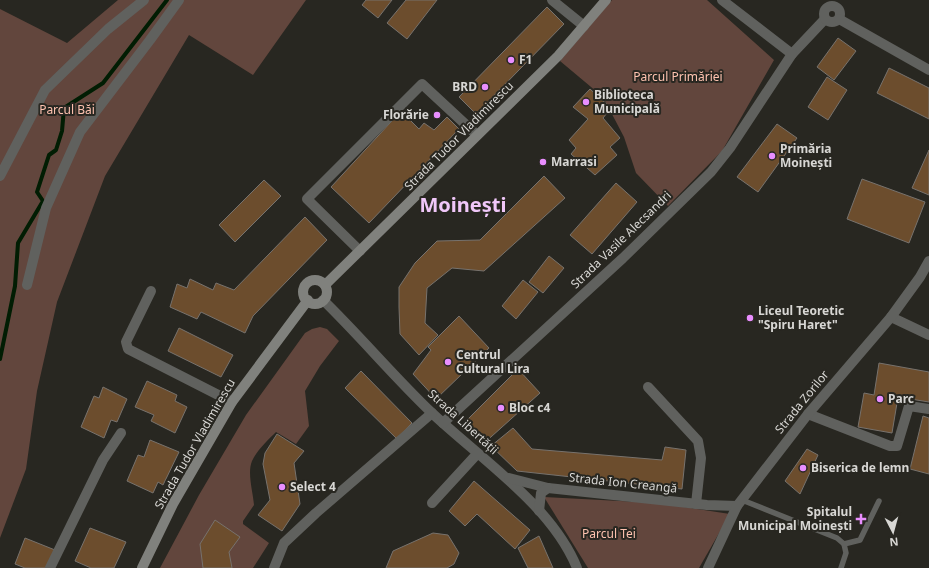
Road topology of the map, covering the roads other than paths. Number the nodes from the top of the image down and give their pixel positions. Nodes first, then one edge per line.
1 (144, 0) edge
2 (179, 0) edge
3 (552, 0) edge
4 (606, 0) edge
5 (722, 0) edge
6 (839, 4) edge
7 (826, 19) junction
8 (839, 19) junction
9 (584, 26) junction
10 (792, 54) junction
11 (929, 70) edge
12 (478, 135) junction
13 (0, 176) edge
14 (360, 251) junction
15 (929, 261) edge
16 (27, 285) dead end
17 (325, 285) junction
18 (151, 292) dead end
19 (308, 300) junction
20 (323, 300) junction
21 (891, 317) junction
22 (929, 335) edge
23 (648, 387) dead end
24 (232, 402) junction
25 (929, 409) edge
26 (432, 413) junction
27 (808, 414) junction
28 (443, 423) junction
29 (121, 433) dead end
30 (477, 454) junction
31 (507, 477) junction
32 (548, 488) junction
33 (878, 501) dead end
34 (432, 503) dead end
35 (740, 503) junction
36 (696, 504) junction
37 (539, 512) junction
38 (844, 544) junction
39 (50, 568) edge
40 (142, 568) edge
41 (274, 568) edge
42 (577, 568) edge
43 (708, 568) edge
44 (841, 568) edge

1 - 13 street
2 - 16 street
3 - 9 street
4 - 9 street, Strada Tudor Vladimirescu
5 - 10 street
6 - 7 street, Strada Vasile Alecsandri
6 - 8 street, Strada Vasile Alecsandri
7 - 8 street
7 - 10 street, Strada Vasile Alecsandri
8 - 11 street
9 - 12 street, Strada Tudor Vladimirescu
10 - 28 street, Strada Vasile Alecsandri
12 - 14 street, Strada Tudor Vladimirescu
12 - 14 street
14 - 17 street, Strada Tudor Vladimirescu
15 - 21 street, Strada Zorilor
17 - 19 street
17 - 20 street
18 - 24 street
19 - 20 street
19 - 24 street, Strada Tudor Vladimirescu
20 - 26 street, Strada Libertății
21 - 22 street
21 - 27 street, Strada Zorilor
23 - 36 street
24 - 40 street, Strada Tudor Vladimirescu
25 - 27 street
26 - 28 street, Strada Libertății
26 - 41 street
27 - 35 street, Strada Zorilor
28 - 30 street, Strada Libertății
29 - 39 street
30 - 31 street, Strada Libertății
30 - 34 street
31 - 32 street, Strada Ion Creangă
31 - 37 street, Strada Libertății
32 - 36 street, Strada Ion Creangă
32 - 37 street
33 - 38 lane
35 - 36 street, Strada Ion Creangă
35 - 38 lane
35 - 43 street, Strada Zorilor
37 - 42 street, Strada Libertății
38 - 44 lane

